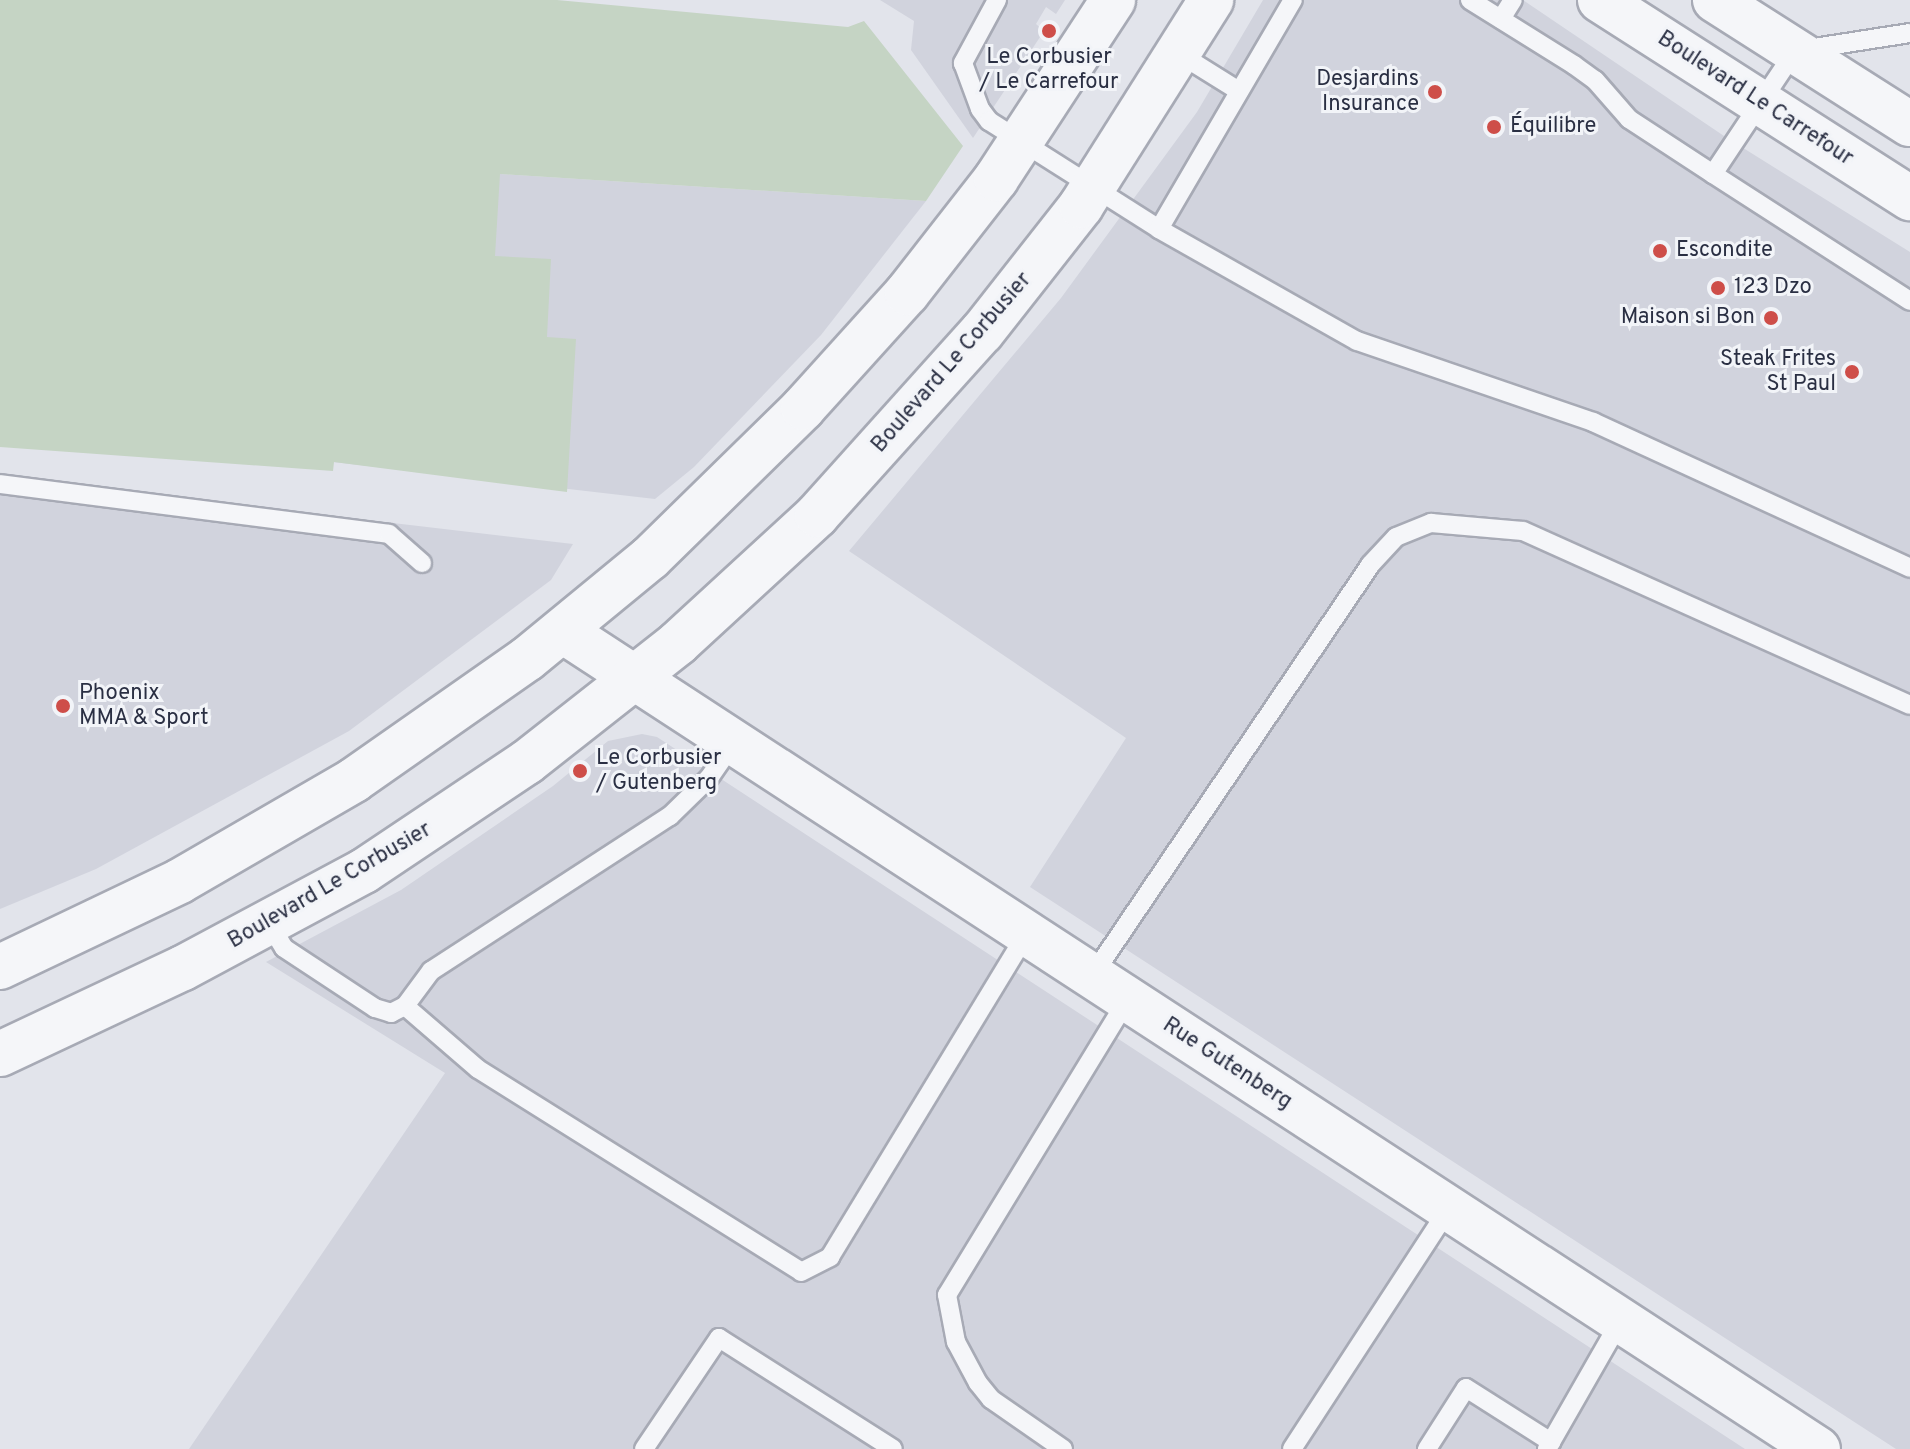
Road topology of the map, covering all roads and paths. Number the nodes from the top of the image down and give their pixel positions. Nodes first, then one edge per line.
1 (997, 0) edge
2 (1113, 0) edge
3 (1211, 0) edge
4 (1293, 0) edge
5 (1470, 0) edge
6 (1513, 0) edge
7 (1600, 0) edge
8 (1715, 0) edge
9 (1501, 19) junction
10 (1910, 33) edge
11 (1795, 51) junction
12 (1178, 53) junction
13 (1239, 91) junction
14 (1761, 102) junction
15 (1910, 124) edge
16 (1022, 143) junction
17 (1713, 174) junction
18 (1094, 187) junction
19 (1910, 198) edge
20 (1159, 229) junction
21 (1910, 301) edge
22 (0, 484) edge
23 (422, 563) dead end
24 (1910, 568) edge
25 (563, 631) junction
26 (637, 678) junction
27 (1910, 705) edge
28 (734, 742) junction
29 (269, 923) junction
30 (1027, 933) junction
31 (0, 967) edge
32 (1092, 976) junction
33 (1128, 999) junction
34 (405, 1006) junction
35 (0, 1054) edge
36 (1449, 1208) junction
37 (1621, 1320) junction
38 (1549, 1446) edge
39 (644, 1449) edge
40 (893, 1449) edge
41 (1063, 1449) edge
42 (1292, 1449) edge
43 (1427, 1449) edge
44 (1818, 1449) edge

1 - 16 lane
2 - 16 street
3 - 12 street, Boulevard Le Corbusier
4 - 13 lane
5 - 9 lane
6 - 9 lane
7 - 14 street, Boulevard Le Carrefour
8 - 11 street
9 - 17 lane
10 - 11 lane
11 - 14 lane
11 - 15 street
12 - 13 lane
12 - 18 street, Boulevard Le Corbusier
13 - 20 lane
14 - 17 lane
14 - 19 street, Boulevard Le Carrefour
16 - 18 lane
16 - 25 street
17 - 21 lane
18 - 20 lane
18 - 26 street, Boulevard Le Corbusier
20 - 24 lane
22 - 23 lane
25 - 26 street
25 - 31 street
26 - 28 street, Rue Gutenberg
26 - 29 street, Boulevard Le Corbusier
27 - 32 lane
28 - 30 street, Rue Gutenberg
28 - 34 lane
29 - 34 lane
29 - 35 street, Boulevard Le Corbusier
30 - 32 street, Rue Gutenberg
30 - 34 lane
32 - 33 street, Rue Gutenberg
33 - 36 street, Rue Gutenberg
33 - 41 lane
36 - 37 street, Rue Gutenberg
36 - 42 lane
37 - 38 lane
37 - 44 street, Rue Gutenberg
38 - 43 lane
39 - 40 lane

